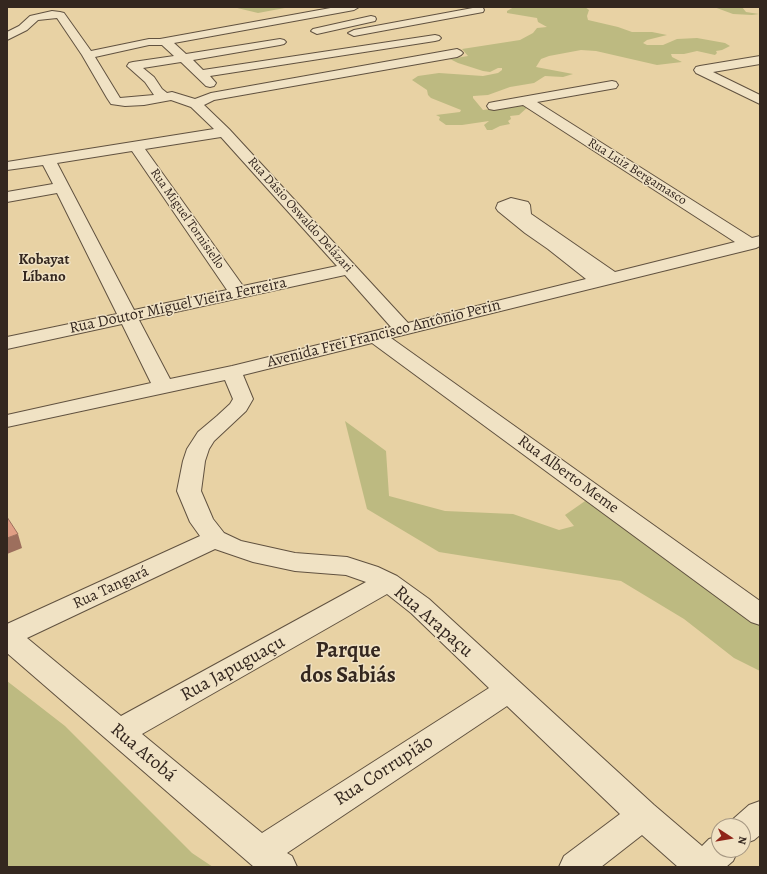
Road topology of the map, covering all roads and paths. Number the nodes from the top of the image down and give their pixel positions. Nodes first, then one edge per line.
1 (351, 8) edge
2 (479, 10) dead end
3 (378, 18) junction
4 (400, 24) junction
5 (317, 31) dead end
6 (354, 33) dead end
7 (7, 37) edge
8 (434, 38) dead end
9 (160, 42) junction
10 (280, 42) dead end
11 (457, 53) dead end
12 (88, 55) junction
13 (183, 58) junction
14 (760, 60) edge
15 (200, 74) junction
16 (612, 85) dead end
17 (223, 95) junction
18 (164, 97) junction
19 (524, 100) junction
20 (760, 100) edge
21 (196, 104) junction
22 (494, 106) dead end
23 (224, 132) junction
24 (136, 146) junction
25 (48, 160) junction
26 (7, 166) edge
27 (63, 187) junction
28 (7, 197) edge
29 (755, 242) edge
30 (349, 269) junction
31 (605, 279) junction
32 (238, 292) junction
33 (127, 317) junction
34 (403, 328) junction
35 (375, 336) junction
36 (7, 343) edge
37 (232, 372) junction
38 (163, 386) junction
39 (7, 422) edge
40 (215, 539) junction
41 (388, 582) junction
42 (760, 615) edge
43 (7, 636) edge
44 (509, 690) junction
45 (119, 732) junction
46 (643, 815) junction
47 (760, 815) edge
48 (751, 823) edge
49 (712, 858) edge
50 (270, 860) edge
51 (576, 867) edge
52 (702, 867) edge

1 - 3 street
1 - 9 street
2 - 4 street
3 - 4 street
3 - 5 street
4 - 6 street
7 - 12 street
8 - 15 street
9 - 12 street
9 - 13 street
10 - 13 street
11 - 17 street
12 - 18 street
13 - 15 street
13 - 18 street
14 - 20 street
15 - 17 street
16 - 19 street
17 - 21 street
18 - 21 street
19 - 22 street
19 - 29 street, Rua Luiz Bergamasco
21 - 23 street, Rua Dásio Oswaldo Delázari
23 - 24 street
23 - 30 street, Rua Dásio Oswaldo Delázari
24 - 25 street
24 - 32 street, Rua Miguel Tornisiello
25 - 26 street
25 - 27 street
27 - 28 street
27 - 33 street
29 - 31 street, Avenida Frei Francisco Antônio Perin
30 - 32 street, Rua Doutor Miguel Vieira Ferreira
30 - 34 street, Rua Dásio Oswaldo Delázari
31 - 31 street
31 - 34 street, Avenida Frei Francisco Antônio Perin
32 - 33 street, Rua Doutor Miguel Vieira Ferreira
33 - 36 street, Rua Doutor Miguel Vieira Ferreira
33 - 38 street
34 - 35 street, Avenida Frei Francisco Antônio Perin
35 - 37 street, Avenida Frei Francisco Antônio Perin
35 - 42 street, Rua Alberto Meme
37 - 38 street, Avenida Frei Francisco Antônio Perin
37 - 40 street, Rua Arapaçu
38 - 39 street, Avenida Frei Francisco Antônio Perin
40 - 41 street, Rua Arapaçu
40 - 43 street, Rua Tangará
41 - 44 street, Rua Arapaçu
41 - 45 street, Rua Japuguaçu
43 - 45 street, Rua Atobá
44 - 46 street, Rua Arapaçu
44 - 50 street, Rua Corrupião
45 - 50 street, Rua Atobá
46 - 51 street
46 - 52 street, Rua Arapaçu
47 - 48 street
49 - 52 street

